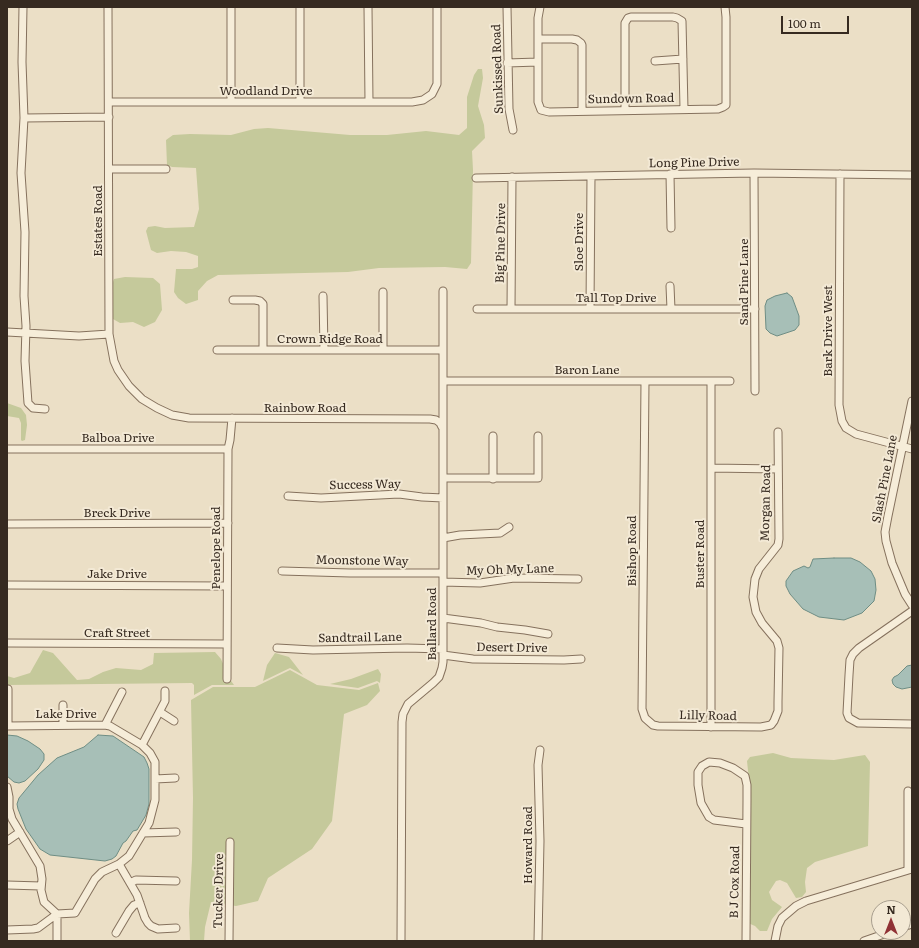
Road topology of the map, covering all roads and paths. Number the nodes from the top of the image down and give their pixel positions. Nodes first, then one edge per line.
1 (23, 7) edge
2 (108, 7) edge
3 (231, 7) edge
4 (300, 7) edge
5 (368, 7) edge
6 (437, 7) edge
7 (507, 7) edge
8 (540, 7) edge
9 (725, 7) edge
10 (538, 39) junction
11 (683, 59) junction
12 (655, 61) dead end
13 (538, 62) junction
14 (508, 63) junction
15 (109, 102) junction
16 (231, 102) junction
17 (300, 102) junction
18 (369, 102) junction
19 (684, 109) junction
20 (624, 110) junction
21 (582, 111) junction
22 (109, 116) junction
23 (24, 118) junction
24 (513, 130) dead end
25 (166, 169) dead end
26 (109, 170) junction
27 (754, 173) junction
28 (670, 174) junction
29 (840, 174) junction
30 (912, 175) edge
31 (591, 176) junction
32 (512, 177) junction
33 (476, 178) dead end
34 (671, 228) dead end
35 (670, 286) dead end
36 (443, 291) dead end
37 (383, 292) dead end
38 (323, 296) dead end
39 (233, 300) dead end
40 (477, 309) dead end
41 (511, 309) junction
42 (590, 309) junction
43 (671, 309) junction
44 (755, 309) junction
45 (7, 332) edge
46 (26, 332) junction
47 (108, 334) junction
48 (217, 350) dead end
49 (263, 350) junction
50 (324, 350) junction
51 (383, 350) junction
52 (443, 350) junction
53 (443, 381) junction
54 (645, 381) junction
55 (712, 382) junction
56 (730, 382) dead end
57 (756, 391) dead end
58 (912, 401) edge
59 (45, 409) dead end
60 (165, 412) joint
61 (232, 418) junction
62 (442, 427) junction
63 (778, 432) dead end
64 (493, 436) dead end
65 (538, 436) dead end
66 (902, 447) junction
67 (7, 449) edge
68 (228, 449) junction
69 (912, 449) edge
70 (711, 468) junction
71 (778, 469) junction
72 (443, 478) junction
73 (493, 479) junction
74 (288, 496) dead end
75 (443, 498) junction
76 (7, 524) edge
77 (228, 524) junction
78 (509, 527) dead end
79 (443, 538) junction
80 (282, 572) dead end
81 (443, 572) junction
82 (578, 579) dead end
83 (443, 582) junction
84 (7, 585) edge
85 (227, 586) junction
86 (912, 605) edge
87 (912, 611) edge
88 (443, 618) junction
89 (548, 634) dead end
90 (7, 643) edge
91 (227, 644) junction
92 (277, 648) dead end
93 (443, 652) junction
94 (581, 658) dead end
95 (227, 678) dead end
96 (8, 689) edge
97 (165, 691) dead end
98 (122, 692) dead end
99 (63, 705) dead end
100 (160, 712) junction
101 (174, 721) dead end
102 (647, 721) joint
103 (912, 724) edge
104 (63, 725) junction
105 (104, 725) junction
106 (771, 725) joint
107 (8, 726) edge
108 (711, 727) junction
109 (142, 745) junction
110 (540, 750) dead end
111 (174, 778) dead end
112 (155, 779) junction
113 (7, 787) edge
114 (908, 791) dead end
115 (8, 802) edge
116 (746, 824) junction
117 (20, 832) junction
118 (176, 832) dead end
119 (143, 833) junction
120 (7, 841) edge
121 (230, 842) dead end
122 (119, 864) junction
123 (910, 869) edge
124 (176, 881) dead end
125 (130, 883) junction
126 (7, 885) edge
127 (41, 886) junction
128 (140, 903) junction
129 (57, 914) junction
130 (176, 928) dead end
131 (7, 930) edge
132 (116, 933) dead end
133 (57, 941) edge
134 (229, 941) edge
135 (401, 941) edge
136 (538, 941) edge
137 (746, 941) edge
138 (775, 941) edge

1 - 23 street
2 - 15 street, Estates Road
3 - 16 street
4 - 17 street
5 - 18 street
6 - 18 street, Woodland Drive
7 - 14 street, Sunkissed Road
8 - 10 street, Sundown Road
9 - 19 street, Sundown Road
10 - 13 street, Sundown Road
10 - 21 street
11 - 12 street
11 - 19 street
11 - 20 street
13 - 14 street
13 - 21 street, Sundown Road
14 - 24 street, Sunkissed Road
15 - 16 street, Woodland Drive
15 - 22 street, Estates Road
16 - 17 street, Woodland Drive
17 - 18 street, Woodland Drive
19 - 20 street, Sundown Road
20 - 21 street, Sundown Road
22 - 23 street
22 - 26 street, Estates Road
23 - 46 street
25 - 26 street
26 - 47 street, Estates Road
27 - 28 street, Long Pine Drive
27 - 29 street, Long Pine Drive
27 - 44 street, Sand Pine Lane
28 - 31 street, Long Pine Drive
28 - 34 street
29 - 30 street, Long Pine Drive
29 - 66 street, Bark Drive West
31 - 32 street, Long Pine Drive
31 - 42 street, Sloe Drive
32 - 33 street, Long Pine Drive
32 - 41 street, Big Pine Drive
35 - 43 street
36 - 52 street, Ballard Road
37 - 51 street
38 - 50 street
39 - 49 street
40 - 41 street, Tall Top Drive
41 - 42 street, Tall Top Drive
42 - 43 street, Tall Top Drive
43 - 44 street, Tall Top Drive
44 - 57 street, Sand Pine Lane
45 - 46 street
46 - 47 street
46 - 59 street
47 - 60 street, Estates Road
48 - 49 street, Crown Ridge Road
49 - 50 street, Crown Ridge Road
50 - 51 street, Crown Ridge Road
51 - 52 street, Crown Ridge Road
52 - 53 street, Ballard Road
53 - 54 street, Baron Lane
53 - 62 street, Ballard Road
54 - 55 street, Baron Lane
54 - 102 street, Bishop Road
55 - 56 street, Baron Lane
55 - 70 street, Buster Road
58 - 66 street, Slash Pine Lane
60 - 61 street, Rainbow Road
61 - 62 street, Rainbow Road
61 - 68 street, Penelope Road
62 - 72 street, Ballard Road
63 - 71 street, Morgan Road
64 - 73 street
65 - 73 street
66 - 69 street, Bark Drive West
66 - 86 street, Slash Pine Lane
67 - 68 street, Balboa Drive
68 - 77 street, Penelope Road
70 - 71 street
70 - 108 street, Buster Road
71 - 106 street, Morgan Road
72 - 73 street
72 - 75 street, Ballard Road
74 - 75 street, Success Way
75 - 79 street, Ballard Road
76 - 77 street, Breck Drive
77 - 85 street, Penelope Road
78 - 79 street
79 - 81 street, Ballard Road
80 - 81 street, Moonstone Way
81 - 83 street, Ballard Road
82 - 83 street, My Oh My Lane
83 - 88 street, Ballard Road
84 - 85 street, Jake Drive
85 - 91 street, Penelope Road
87 - 103 street
88 - 89 street
88 - 93 street, Ballard Road
90 - 91 street, Craft Street
91 - 95 street, Penelope Road
92 - 93 street, Sandtrail Lane
93 - 94 street, Desert Drive
93 - 135 street, Ballard Road
96 - 107 street
97 - 100 street
98 - 105 street
99 - 104 street
100 - 101 street
100 - 109 street
102 - 108 street, Lilly Road
104 - 105 street, Lake Drive
104 - 107 street, Lake Drive
105 - 109 street, Lake Drive
106 - 108 street, Lilly Road
109 - 112 street, Lake Drive
110 - 136 street, Howard Road
111 - 112 street
112 - 119 street, Lake Drive
113 - 115 street
114 - 123 street
115 - 117 street
116 - 116 street, B J Cox Road
116 - 137 street, B J Cox Road
117 - 120 street
117 - 127 street
118 - 119 street
119 - 122 street, Lake Drive
121 - 134 street, Tucker Drive
122 - 125 street
122 - 129 street, Lake Drive
123 - 138 street
124 - 125 street
125 - 128 street
126 - 127 street
127 - 129 street
128 - 130 street
128 - 132 street
129 - 131 street
129 - 133 street

